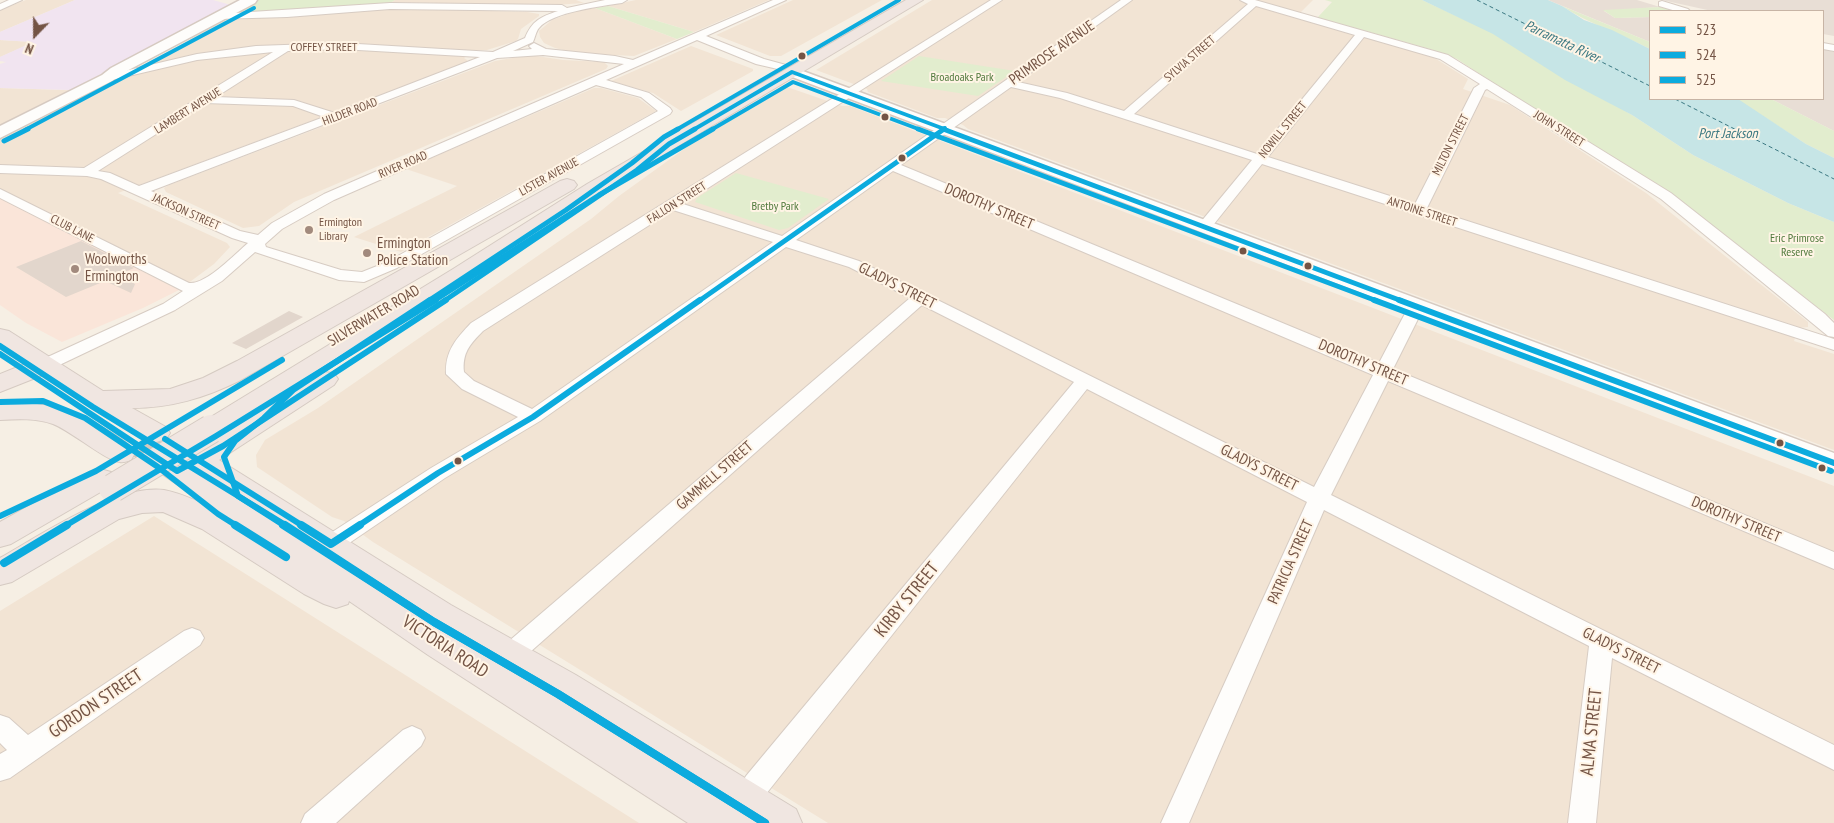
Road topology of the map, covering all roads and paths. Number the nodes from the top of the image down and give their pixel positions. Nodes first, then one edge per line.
1 (18, 0) edge
2 (250, 0) edge
3 (622, 0) edge
4 (781, 0) edge
5 (900, 0) edge
6 (916, 0) edge
7 (997, 0) edge
8 (1127, 0) edge
9 (1249, 1) edge
10 (1662, 4) dead end
11 (0, 7) edge
12 (1682, 10) edge
13 (545, 13) junction
14 (220, 17) junction
15 (1362, 33) junction
16 (696, 37) junction
17 (529, 40) junction
18 (287, 47) junction
19 (543, 52) junction
20 (492, 55) junction
21 (635, 64) junction
22 (787, 69) junction
23 (107, 78) junction
24 (595, 81) junction
25 (1009, 83) junction
26 (1488, 85) junction
27 (849, 93) junction
28 (206, 100) junction
29 (1126, 115) junction
30 (335, 117) junction
31 (686, 121) junction
32 (945, 128) junction
33 (0, 133) edge
34 (669, 144) junction
35 (1260, 158) junction
36 (892, 166) junction
37 (0, 169) edge
38 (87, 172) junction
39 (139, 191) junction
40 (0, 194) edge
41 (673, 205) junction
42 (1419, 210) junction
43 (1205, 226) junction
44 (786, 241) junction
45 (256, 244) junction
46 (364, 277) joint
47 (198, 290) junction
48 (920, 297) junction
49 (1417, 305) junction
50 (1834, 332) edge
51 (0, 336) edge
52 (1834, 346) edge
53 (0, 354) edge
54 (0, 364) edge
55 (36, 369) junction
56 (1384, 372) junction
57 (1085, 380) junction
58 (0, 384) edge
59 (298, 397) junction
60 (98, 400) junction
61 (0, 411) edge
62 (533, 417) junction
63 (204, 425) junction
64 (139, 443) junction
65 (1834, 463) edge
66 (177, 465) junction
67 (107, 483) junction
68 (243, 490) junction
69 (1319, 498) junction
70 (213, 521) junction
71 (0, 526) edge
72 (0, 536) edge
73 (331, 544) junction
74 (0, 555) edge
75 (1834, 561) edge
76 (0, 573) edge
77 (192, 638) dead end
78 (1602, 641) junction
79 (441, 645) junction
80 (511, 654) junction
81 (0, 726) edge
82 (412, 738) dead end
83 (26, 751) junction
84 (1834, 758) edge
85 (0, 769) edge
86 (734, 817) edge
87 (314, 823) edge
88 (781, 823) edge
89 (1175, 823) edge
90 (1582, 823) edge

1 - 11 street
2 - 14 street
3 - 13 street
4 - 16 street, RIVER ROAD
5 - 22 highway, SILVERWATER ROAD
6 - 22 highway, SILVERWATER ROAD
7 - 27 street, FALLON STREET
8 - 25 street, PRIMROSE AVENUE
9 - 15 street, JOHN STREET
9 - 29 street, SYLVIA STREET
10 - 12 street
13 - 14 street
13 - 17 street
14 - 23 street
15 - 26 street, JOHN STREET
15 - 35 street, NOWILL STREET
16 - 21 street, RIVER ROAD
16 - 22 street
17 - 19 street
17 - 20 street, HILDER ROAD
18 - 20 street, COFFEY STREET
18 - 23 street, COFFEY STREET
18 - 28 street, LAMBERT AVENUE
19 - 20 street, COFFEY STREET
19 - 21 street, COFFEY STREET
20 - 30 street, HILDER ROAD
21 - 24 street, RIVER ROAD
22 - 27 street
22 - 31 highway, SILVERWATER ROAD
22 - 34 highway, SILVERWATER ROAD
23 - 33 street
24 - 45 street, RIVER ROAD
24 - 46 street, LISTER AVENUE
25 - 29 street, ANTOINE STREET
25 - 32 street, PRIMROSE AVENUE
26 - 42 street, MILTON STREET
26 - 50 street, JOHN STREET
27 - 32 street
27 - 41 street, FALLON STREET
28 - 30 street
28 - 38 street, LAMBERT AVENUE
29 - 35 street, ANTOINE STREET
30 - 39 street, HILDER ROAD
31 - 60 highway
31 - 63 highway, SILVERWATER ROAD
32 - 36 street, PRIMROSE AVENUE
32 - 43 street
34 - 59 highway
34 - 63 highway, SILVERWATER ROAD
35 - 42 street, ANTOINE STREET
35 - 43 street, NOWILL STREET
36 - 44 street, PRIMROSE AVENUE
36 - 56 street, DOROTHY STREET
37 - 38 street, JACKSON STREET
38 - 39 street, JACKSON STREET
39 - 45 street, JACKSON STREET
40 - 47 street, CLUB LANE
41 - 44 street, GLADYS STREET
41 - 62 street, FALLON STREET
42 - 52 street, ANTOINE STREET
43 - 49 street
44 - 48 street, GLADYS STREET
44 - 62 street, PRIMROSE AVENUE
45 - 46 street, JACKSON STREET
45 - 47 street, RIVER ROAD
47 - 55 street, RIVER ROAD
48 - 57 street, GLADYS STREET
48 - 80 street, GAMMELL STREET
49 - 56 street, PATRICIA STREET
49 - 65 street
51 - 55 highway
53 - 54 highway
53 - 55 highway
55 - 58 highway
55 - 60 highway
55 - 64 highway
56 - 69 street, PATRICIA STREET
56 - 75 street, DOROTHY STREET
57 - 69 street, GLADYS STREET
57 - 86 street, KIRBY STREET
59 - 66 highway
59 - 68 highway
60 - 64 highway
61 - 64 highway
62 - 73 street, PRIMROSE AVENUE
63 - 67 highway, SILVERWATER ROAD, bridge
66 - 68 highway, VICTORIA ROAD
66 - 70 highway
66 - 79 highway, VICTORIA ROAD
67 - 71 highway
67 - 72 highway, SILVERWATER ROAD
67 - 74 highway, SILVERWATER ROAD
68 - 73 highway, VICTORIA ROAD
69 - 78 street, GLADYS STREET
69 - 89 street, PATRICIA STREET
70 - 76 highway
70 - 79 highway
73 - 80 highway, VICTORIA ROAD
77 - 83 street, GORDON STREET
78 - 84 street, GLADYS STREET
78 - 90 street, ALMA STREET
79 - 86 highway, VICTORIA ROAD
80 - 86 highway, VICTORIA ROAD
81 - 83 street
82 - 87 street
83 - 85 street, GORDON STREET
86 - 88 highway, VICTORIA ROAD

